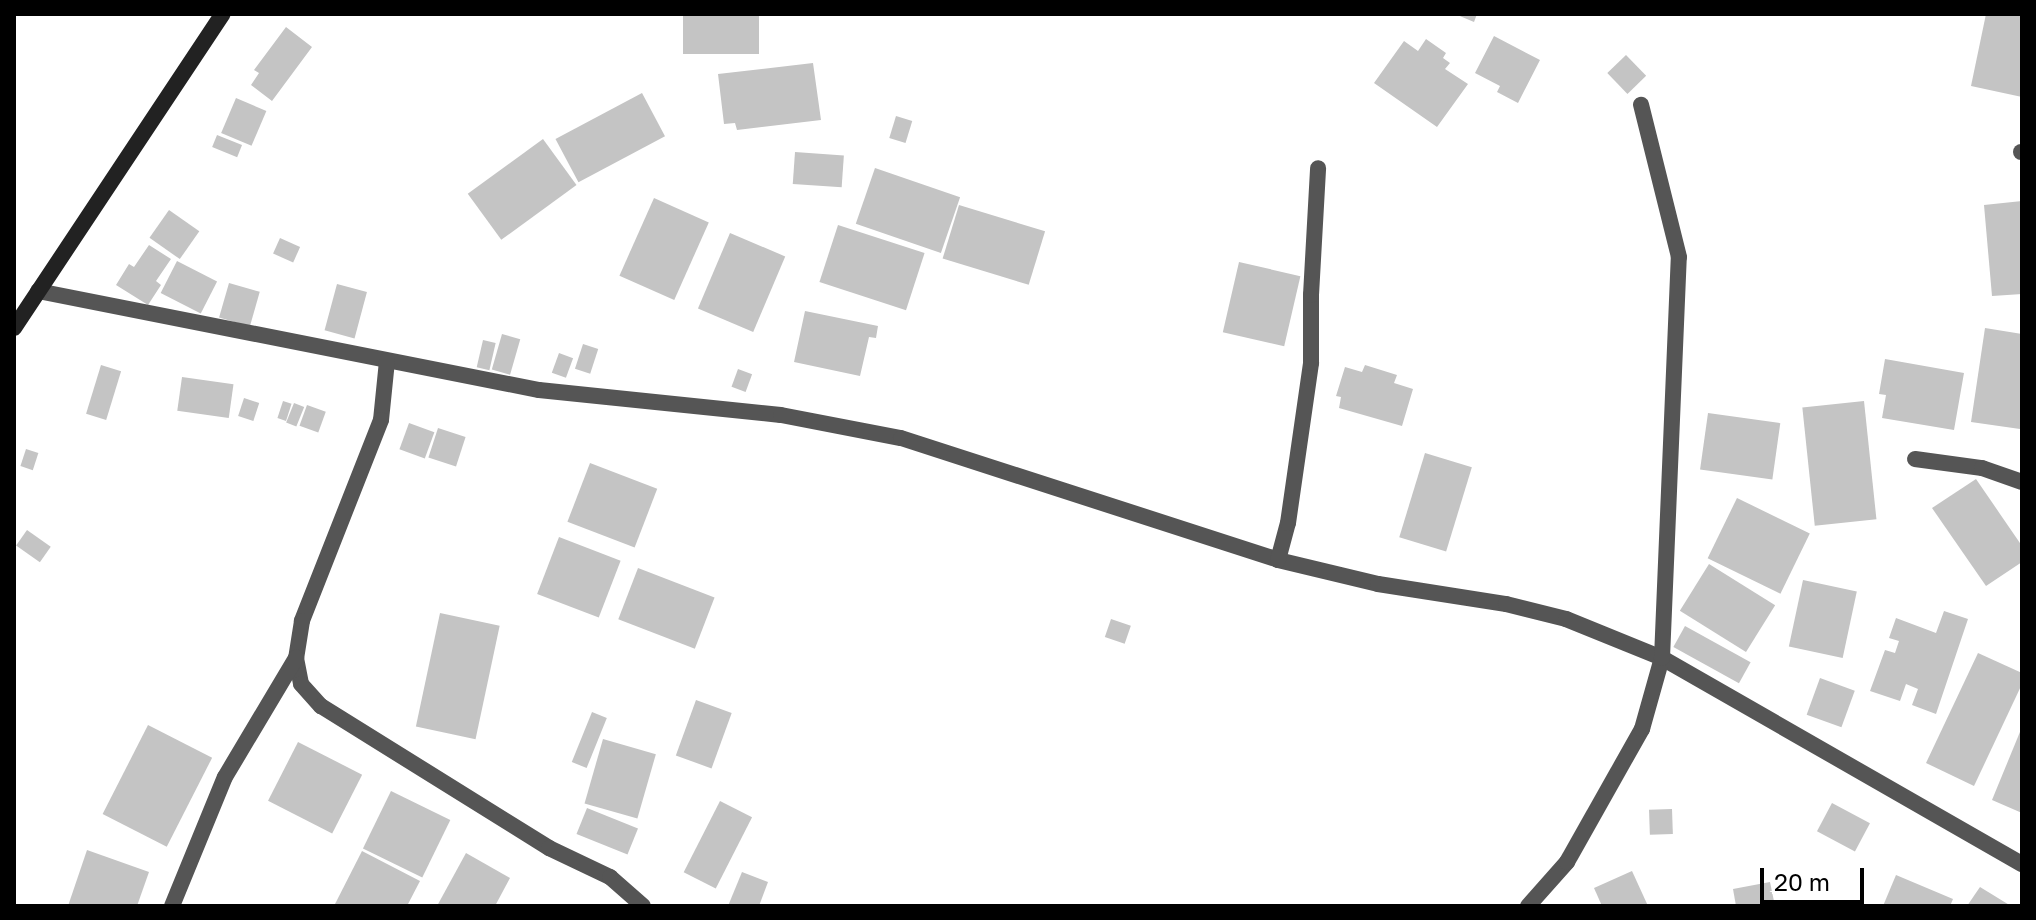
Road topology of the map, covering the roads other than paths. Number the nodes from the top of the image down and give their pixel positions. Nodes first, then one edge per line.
1 (223, 14) edge
2 (1641, 105) dead end
3 (1318, 168) dead end
4 (38, 291) junction
5 (14, 328) edge
6 (387, 361) junction
7 (1915, 459) dead end
8 (2022, 482) edge
9 (1278, 560) junction
10 (296, 658) junction
11 (1662, 658) junction
12 (2022, 864) edge
13 (172, 906) edge
14 (643, 906) edge
15 (1528, 906) edge

1 - 4 main road
2 - 11 street
3 - 9 street
4 - 5 main road
4 - 6 street
6 - 9 street
6 - 10 street
7 - 8 street
9 - 11 street
10 - 13 street
10 - 14 street
11 - 12 street
11 - 15 street

